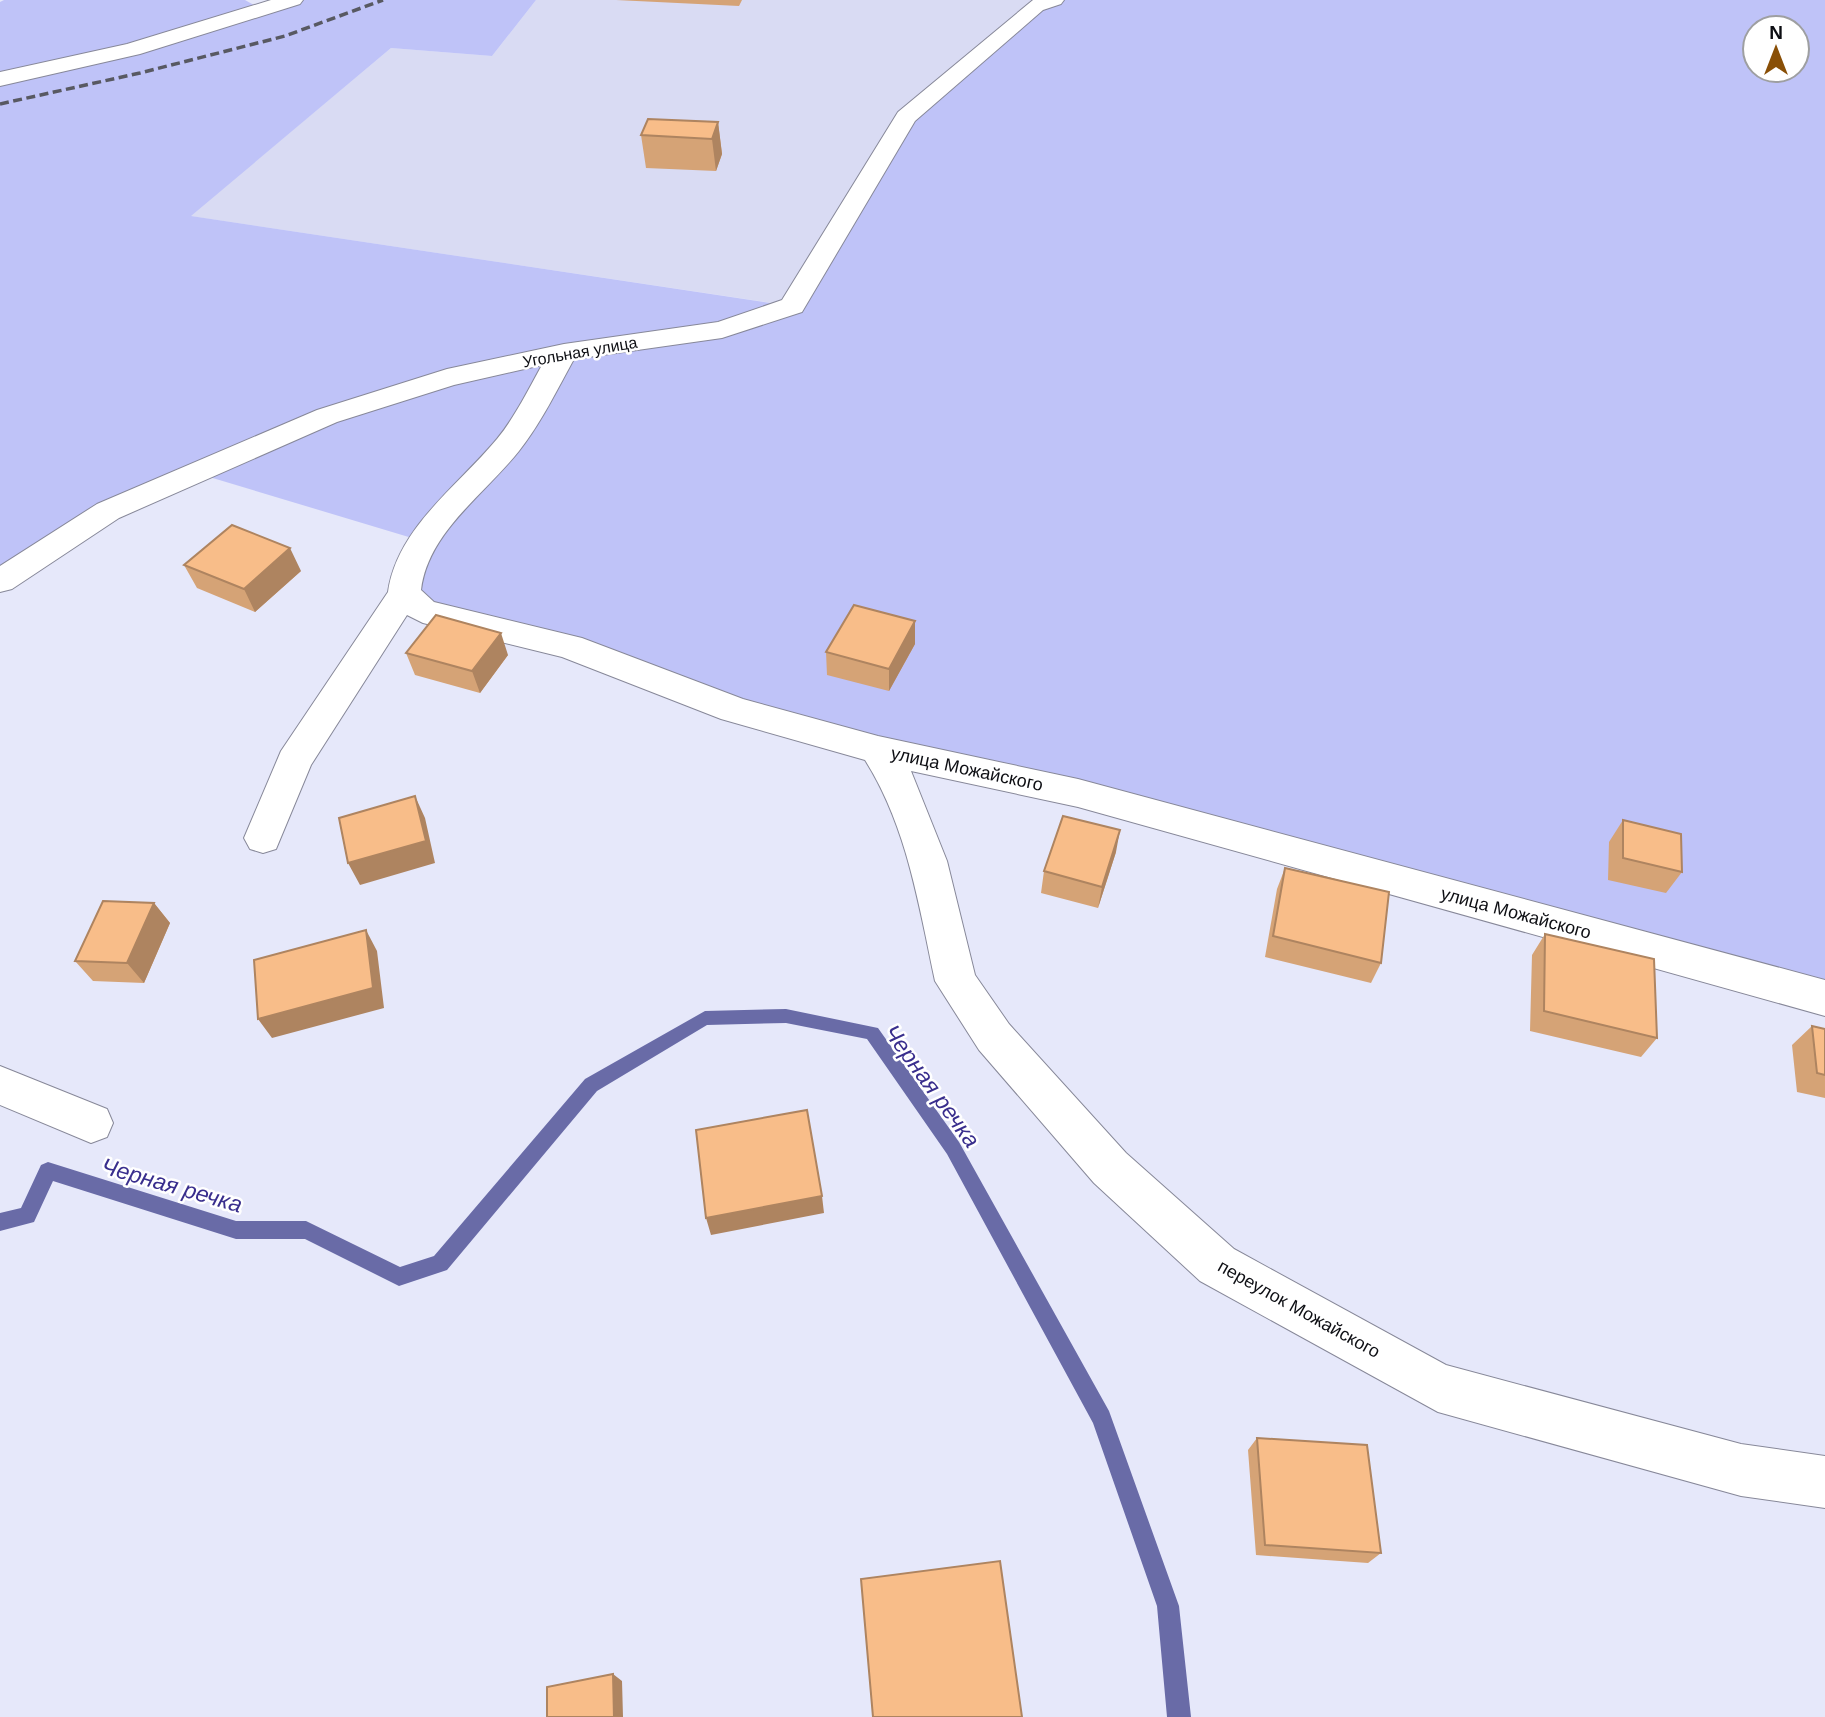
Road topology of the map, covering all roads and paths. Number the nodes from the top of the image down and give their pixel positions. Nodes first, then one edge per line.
1 (293, 0) edge
2 (1054, 0) edge
3 (252, 4) edge
4 (0, 79) edge
5 (564, 352) junction
6 (0, 582) edge
7 (404, 593) junction
8 (878, 750) junction
9 (262, 838) dead end
10 (1825, 998) edge
11 (0, 1085) edge
12 (91, 1123) dead end
13 (1825, 1482) edge

1 - 3 street
2 - 5 street, Угольная улица
3 - 4 street
5 - 6 street, Угольная улица
5 - 7 street
7 - 8 street, улица Можайского
7 - 9 street
8 - 10 street, улица Можайского
8 - 13 street, переулок Можайского
11 - 12 street

